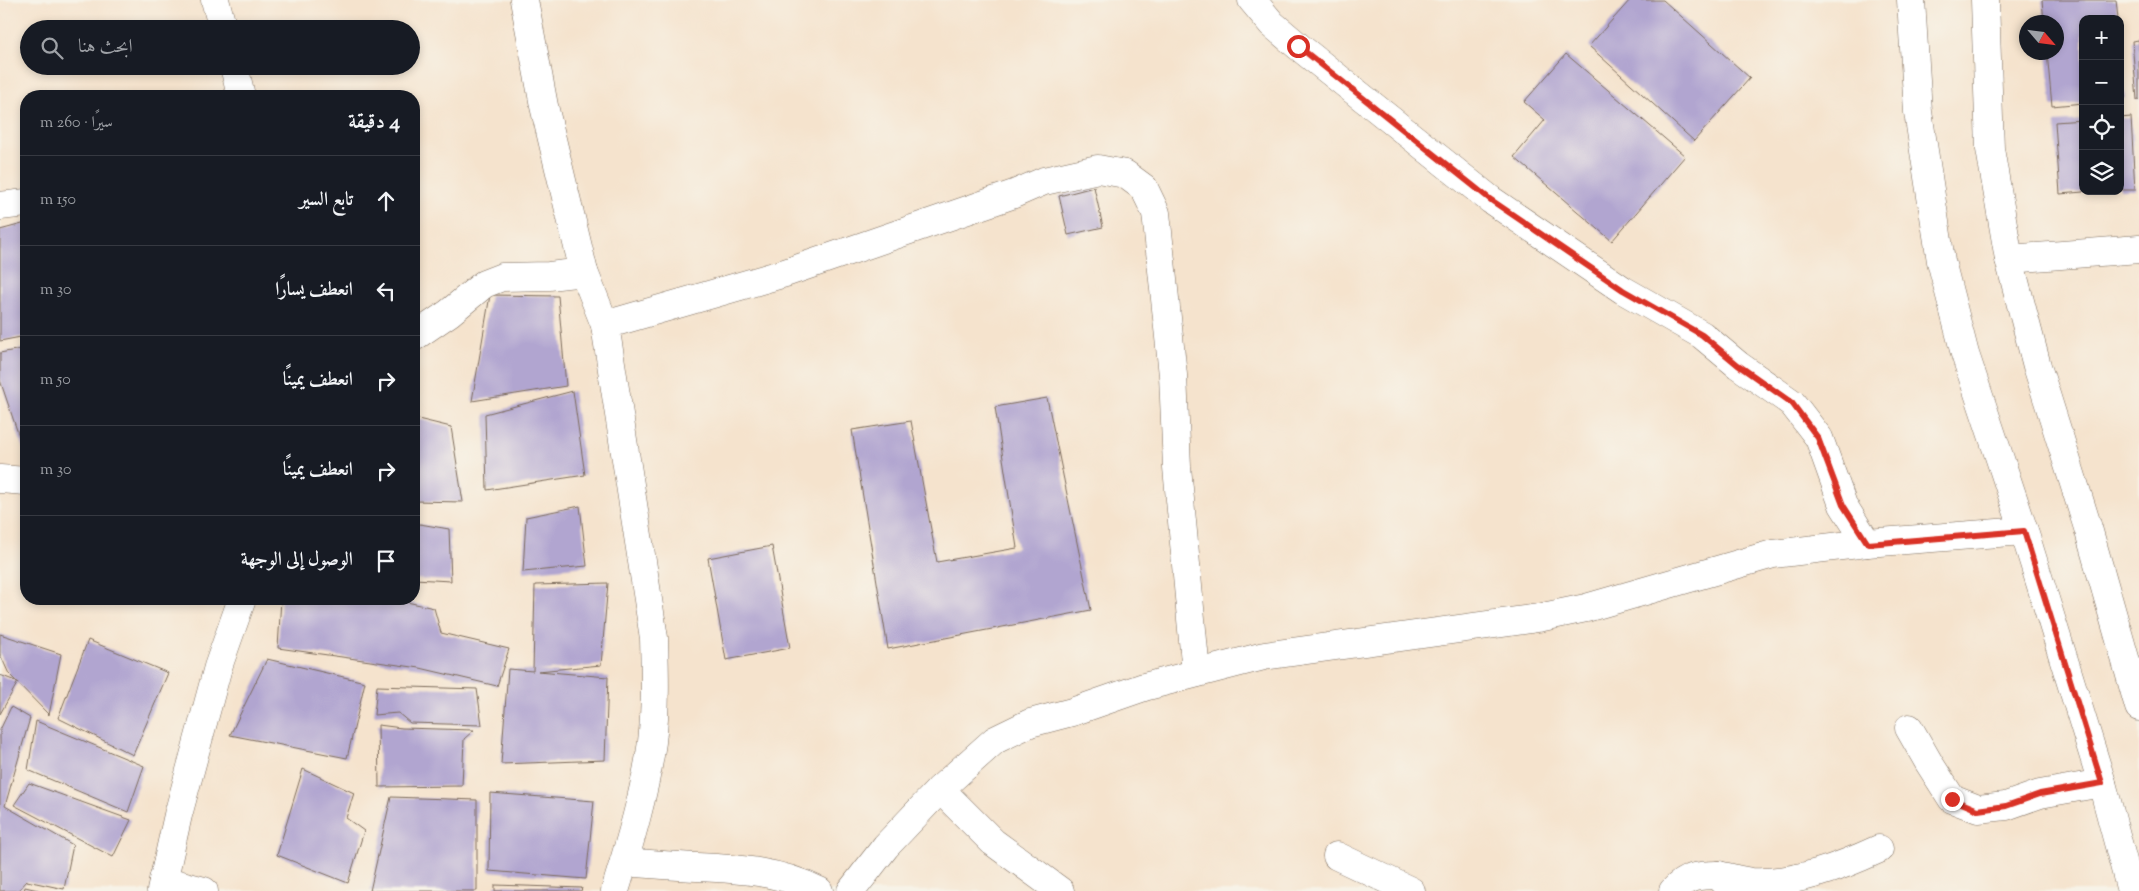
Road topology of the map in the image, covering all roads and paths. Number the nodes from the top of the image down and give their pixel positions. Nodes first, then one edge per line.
1 (215, 0) edge
2 (524, 0) edge
3 (1252, 0) edge
4 (1911, 0) edge
5 (1986, 0) edge
6 (221, 20) edge
7 (236, 75) edge
8 (240, 90) edge
9 (20, 204) edge
10 (0, 206) edge
11 (2139, 249) edge
12 (2010, 259) junction
13 (584, 272) junction
14 (605, 325) junction
15 (420, 333) edge
16 (0, 480) edge
17 (20, 482) edge
18 (2024, 531) junction
19 (1868, 544) junction
20 (240, 605) edge
21 (1196, 674) junction
22 (2139, 707) edge
23 (1909, 728) dead end
24 (2102, 783) junction
25 (940, 789) junction
26 (1879, 850) dead end
27 (1337, 856) dead end
28 (624, 862) junction
29 (1725, 883) edge
30 (162, 885) edge
31 (204, 891) edge
32 (615, 891) edge
33 (819, 891) edge
34 (851, 891) edge
35 (1060, 891) edge
36 (1411, 891) edge
37 (1673, 891) edge
38 (2131, 891) edge

1 - 6 street
2 - 13 street
3 - 19 street
4 - 18 street
5 - 12 street
7 - 8 street
9 - 10 street
11 - 12 street
12 - 22 street
13 - 14 street
13 - 15 street
14 - 21 street
14 - 28 street
16 - 17 street
18 - 19 street
18 - 24 street
19 - 21 street
20 - 30 street
21 - 25 street
23 - 24 street
24 - 38 street
25 - 34 street
25 - 35 street
26 - 29 street
27 - 36 street
28 - 32 street
28 - 33 street
29 - 37 street
30 - 31 street

